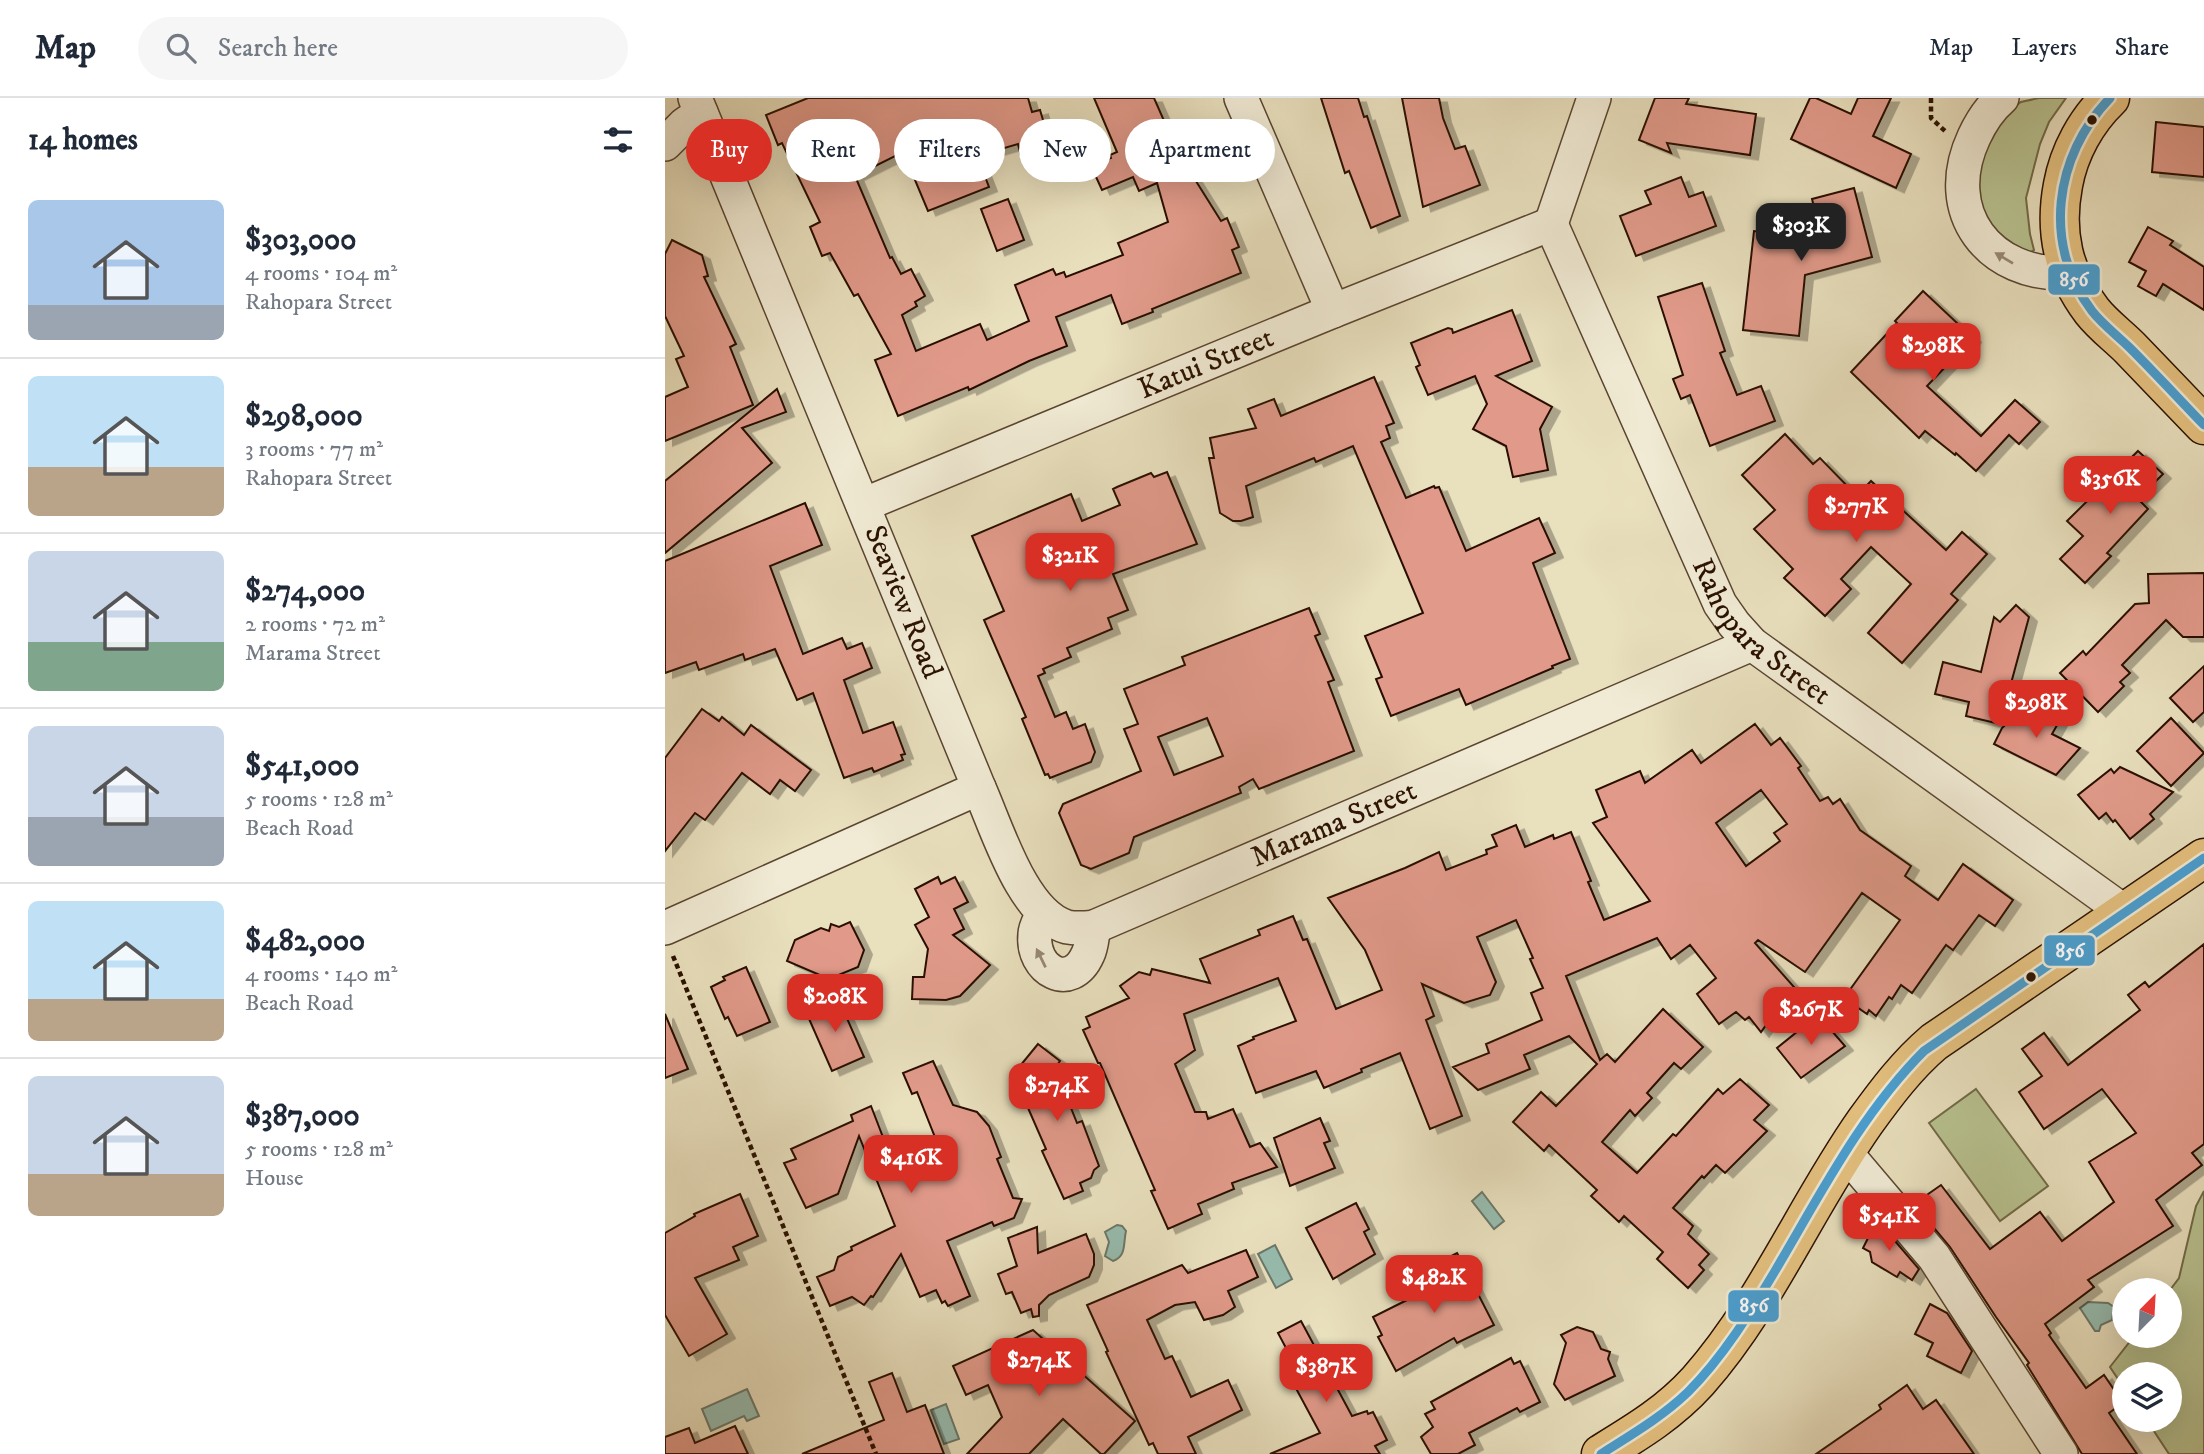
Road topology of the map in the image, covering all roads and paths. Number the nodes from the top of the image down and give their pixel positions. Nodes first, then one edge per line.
1 (1241, 98) edge
2 (1594, 98) edge
3 (2002, 98) edge
4 (2111, 98) edge
5 (698, 106) edge
6 (665, 144) edge
7 (1551, 224) junction
8 (2069, 273) junction
9 (1333, 311) junction
10 (2204, 425) edge
11 (863, 505) junction
12 (1752, 643) junction
13 (979, 788) junction
14 (2204, 858) edge
15 (1043, 913) junction
16 (2126, 913) junction
17 (1094, 927) junction
18 (668, 939) edge
19 (1845, 1152) junction
20 (876, 1454) edge
21 (1601, 1454) edge
22 (2061, 1454) edge

1 - 9 street
2 - 7 street
8 -> 3 street
4 - 8 main road
5 - 6 street
5 - 11 street, Seaview Road
7 - 9 street, Katui Street
7 - 12 street, Rahopara Street
8 - 10 main road
9 - 11 street, Katui Street
11 - 13 street, Seaview Road
12 - 16 street, Rahopara Street
12 - 17 street, Marama Street
13 - 15 street
13 - 18 street
14 - 16 main road
15 - 17 street
17 -> 15 street
16 - 19 main road
18 - 20 path
19 - 21 main road
19 - 22 street

